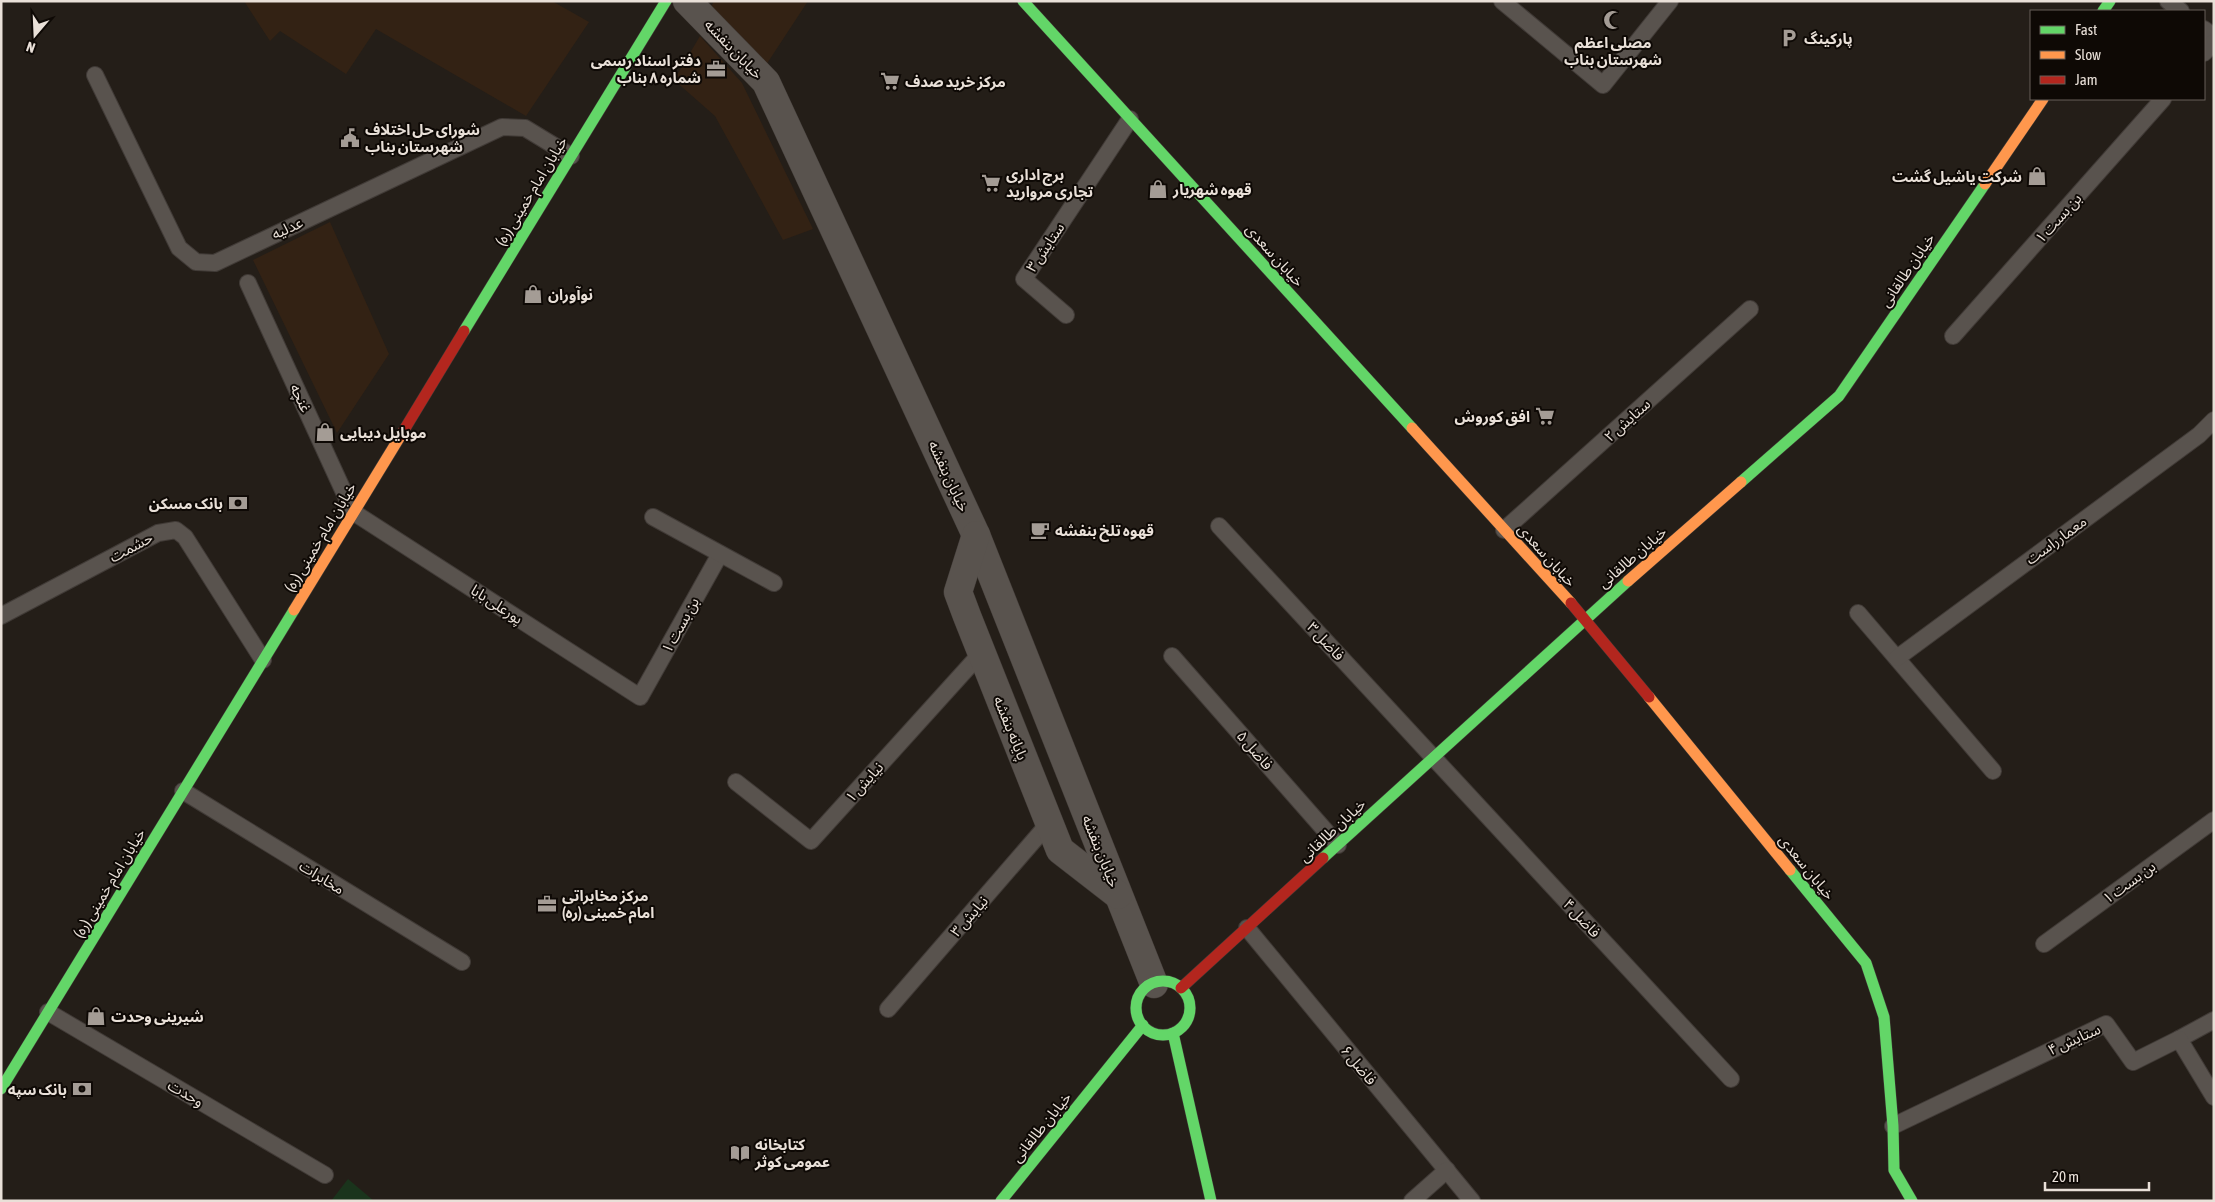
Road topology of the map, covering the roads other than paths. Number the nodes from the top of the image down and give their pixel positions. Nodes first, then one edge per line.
1 (666, 1) edge
2 (687, 1) edge
3 (1502, 1) edge
4 (1670, 1) edge
5 (2168, 1) edge
6 (1030, 4) edge
7 (2180, 10) edge
8 (2214, 42) edge
9 (2205, 52) edge
10 (95, 74) dead end
11 (2042, 100) edge
12 (2162, 100) edge
13 (1130, 119) junction
14 (571, 156) junction
15 (248, 284) dead end
16 (1750, 309) dead end
17 (1066, 315) dead end
18 (1953, 336) dead end
19 (2214, 420) edge
20 (353, 512) junction
21 (654, 517) dead end
22 (1219, 526) dead end
23 (1504, 530) junction
24 (976, 535) junction
25 (720, 554) junction
26 (774, 583) dead end
27 (1858, 613) dead end
28 (1, 616) edge
29 (1585, 618) junction
30 (982, 652) junction
31 (1172, 656) dead end
32 (1897, 658) junction
33 (263, 660) junction
34 (640, 697) joint
35 (1434, 757) junction
36 (1993, 771) dead end
37 (736, 782) dead end
38 (183, 791) junction
39 (2214, 820) edge
40 (1049, 823) junction
41 (1338, 845) junction
42 (1119, 895) junction
43 (1247, 928) junction
44 (2044, 944) dead end
45 (462, 962) dead end
46 (1154, 984) junction
47 (1182, 988) junction
48 (888, 1009) dead end
49 (48, 1012) junction
50 (2214, 1020) edge
51 (1143, 1025) junction
52 (1173, 1033) junction
53 (2179, 1039) junction
54 (1731, 1079) dead end
55 (1, 1088) edge
56 (2214, 1097) edge
57 (1893, 1126) junction
58 (1447, 1170) junction
59 (325, 1175) dead end
60 (1001, 1201) edge
61 (1211, 1201) edge
62 (1412, 1201) edge
63 (1472, 1201) edge
64 (1912, 1201) edge

1 - 14 main road, خیابان امام خمینی (ره)
2 - 24 street, خیابان بنفشه
3 - 4 lane
5 - 7 lane
6 - 13 main road, خیابان سعدی
8 - 9 lane
10 - 14 lane, عدلیه
11 - 29 main road, خیابان طالقانی
12 - 18 lane, بن بست ۱
13 - 17 lane, ستایش ۳
13 - 23 main road, خیابان سعدی
14 - 20 main road, خیابان امام خمینی (ره)
15 - 20 lane, غنچه
16 - 23 lane, ستایش ۲
19 - 32 lane, معمارراست
20 - 33 main road, خیابان امام خمینی (ره)
20 - 34 lane, پورعلی بابا
21 - 25 lane
22 - 35 lane, فاضل ۳
23 - 29 main road, خیابان سعدی
24 - 30 street, پایانه بنفشه
24 - 42 street, خیابان بنفشه
25 - 26 lane
25 - 34 lane, بن بست ۱
27 - 32 lane
28 - 33 lane, حشمت
29 - 35 main road, خیابان طالقانی
29 - 57 main road, خیابان سعدی
30 - 37 lane, نیایش ۱
30 - 40 street, پایانه بنفشه
31 - 41 lane, فاضل ۵
32 - 36 lane
33 - 38 main road, خیابان امام خمینی (ره)
35 - 41 main road, خیابان طالقانی
35 - 54 lane, فاضل ۴
38 - 45 lane, مخابرات
38 - 49 main road, خیابان امام خمینی (ره)
39 - 44 lane, بن بست ۱
40 - 42 street, پایانه بنفشه
40 - 48 lane, نیایش ۳
41 - 43 main road, خیابان طالقانی
42 - 46 street, خیابان بنفشه
43 - 47 main road, خیابان طالقانی
43 - 58 lane, فاضل ۶
46 - 47 main road
46 - 51 main road
47 - 52 main road
49 - 55 main road, خیابان امام خمینی (ره)
49 - 59 lane, وحدت
50 - 53 lane
51 - 52 main road
51 - 60 main road, خیابان طالقانی
52 - 61 main road
53 - 56 lane
53 - 57 lane, ستایش ۴
57 - 64 main road, خیابان سعدی
58 - 62 lane
58 - 63 lane, فاضل ۶

